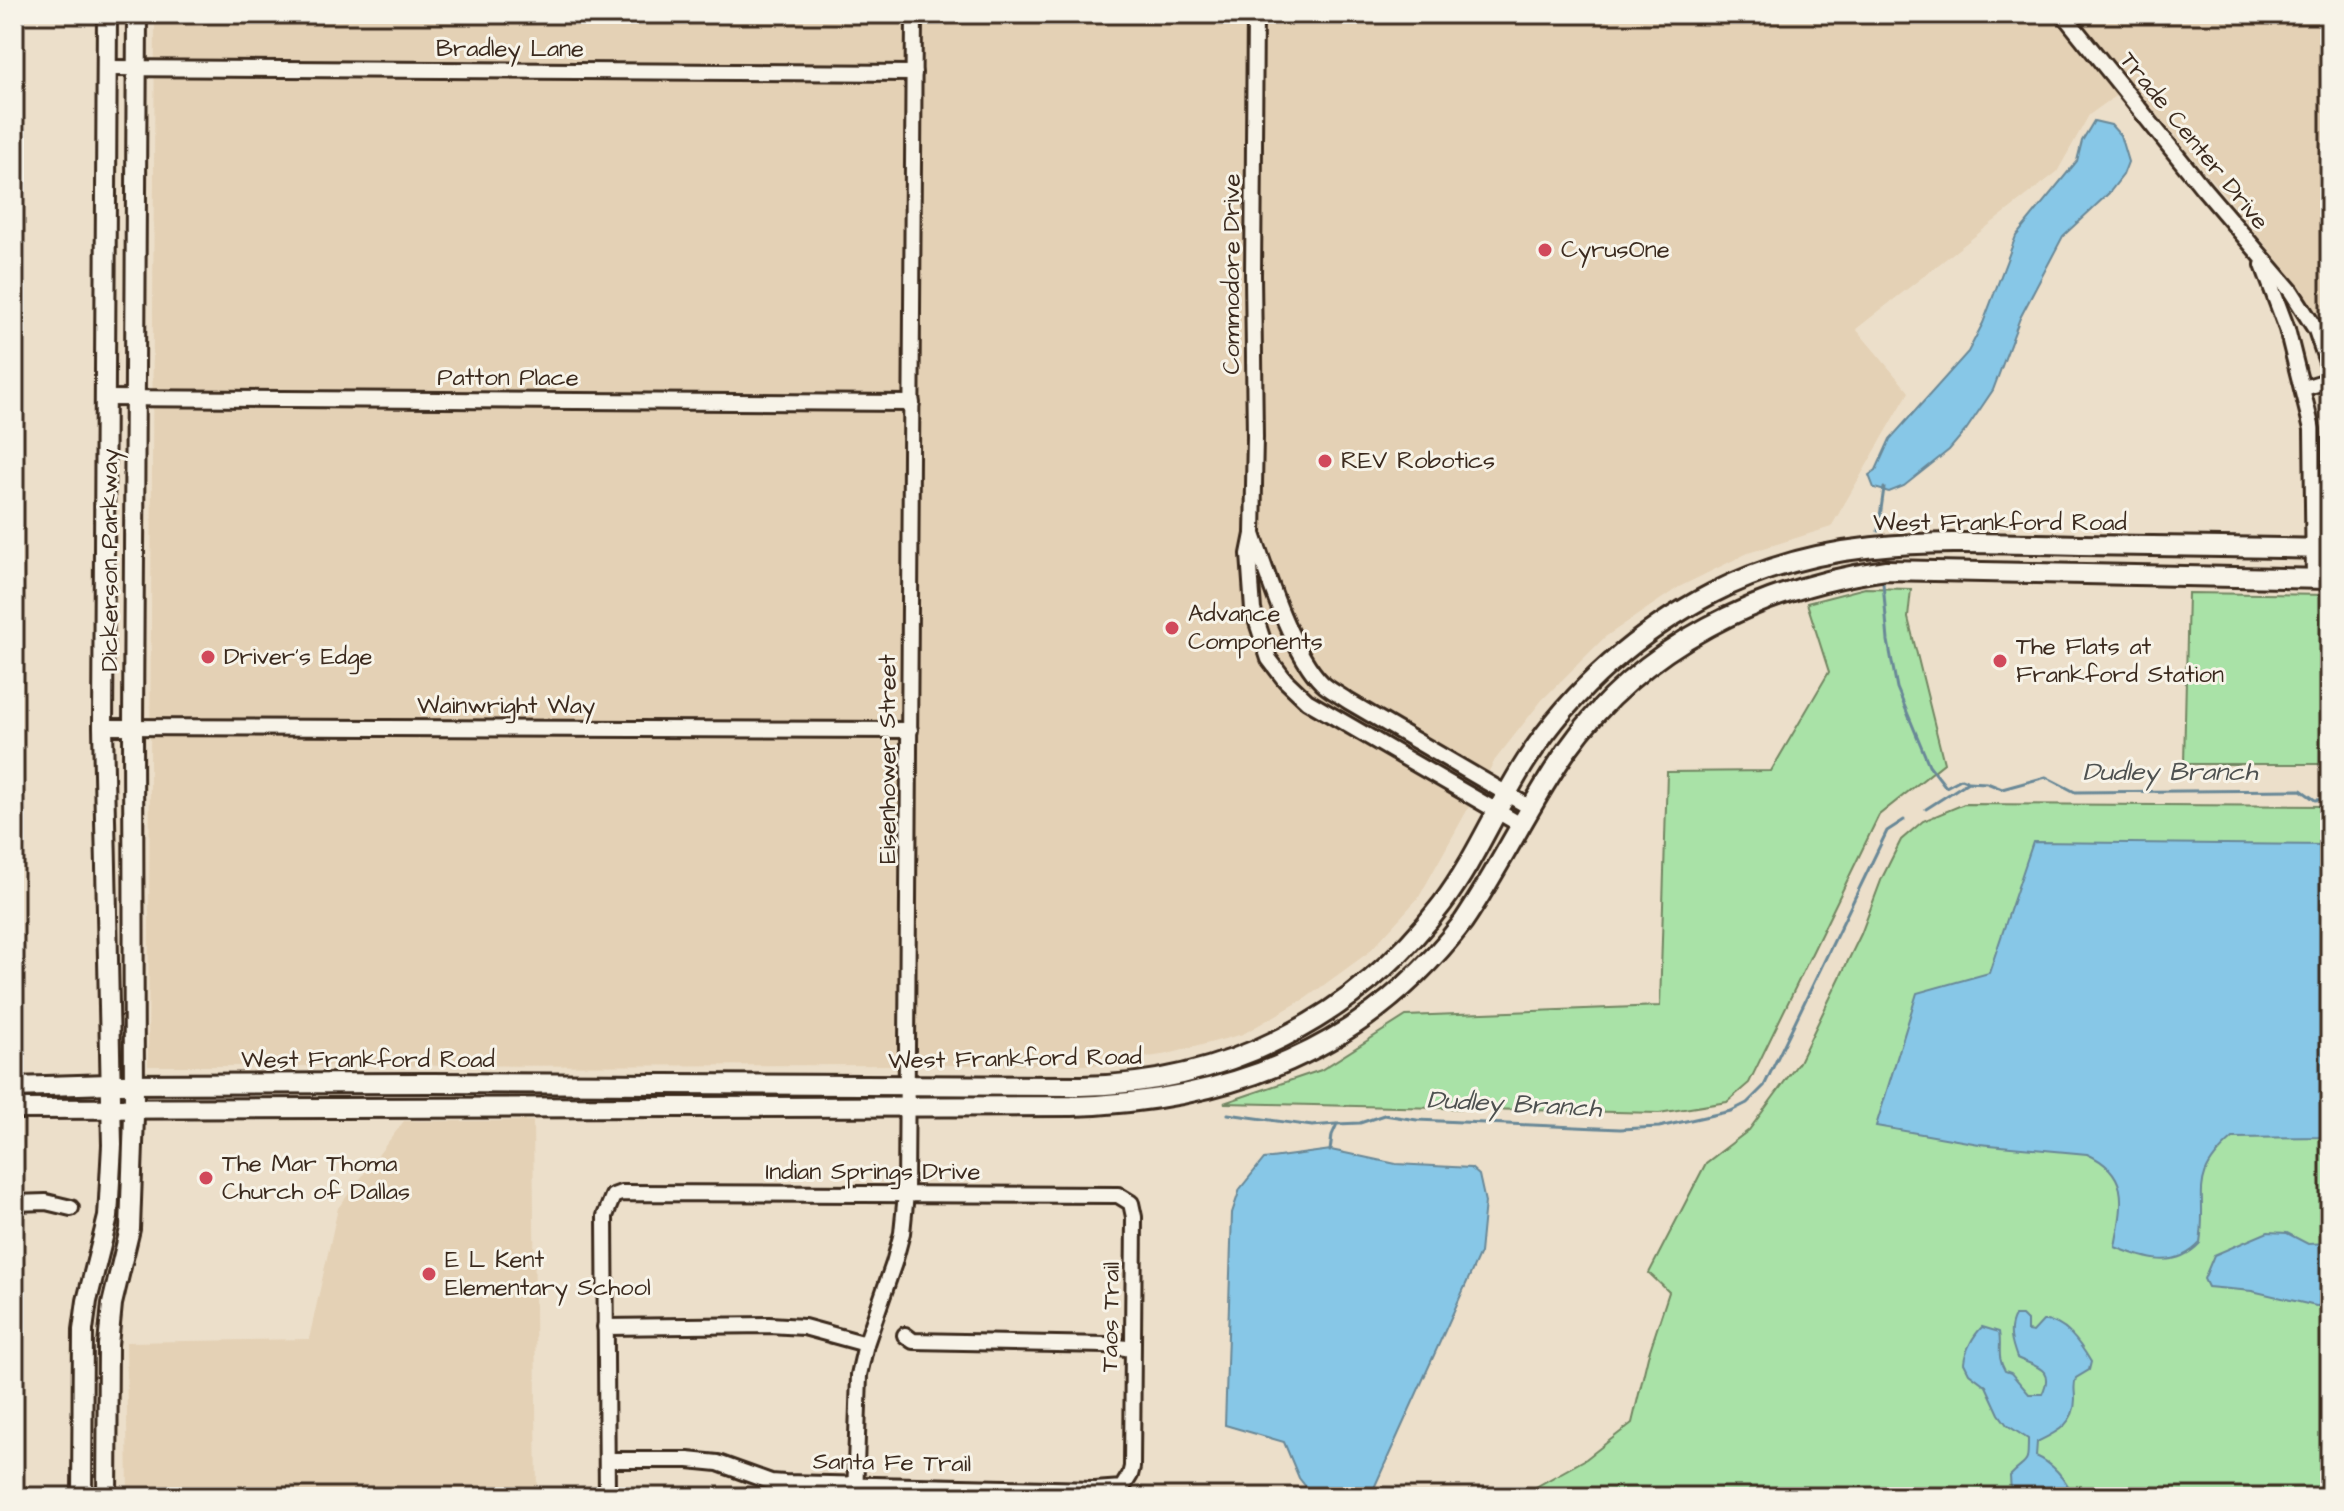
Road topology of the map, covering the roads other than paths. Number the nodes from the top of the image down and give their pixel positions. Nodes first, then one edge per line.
1 (107, 14) edge
2 (137, 14) edge
3 (914, 14) edge
4 (1255, 14) edge
5 (2063, 14) edge
6 (107, 68) junction
7 (136, 69) junction
8 (914, 73) junction
9 (2260, 258) junction
10 (2330, 371) edge
11 (2330, 380) edge
12 (2304, 388) junction
13 (104, 398) junction
14 (135, 398) junction
15 (912, 403) junction
16 (2312, 429) junction
17 (2330, 429) edge
18 (1253, 534) junction
19 (2321, 548) edge
20 (2325, 579) edge
21 (1278, 601) junction
22 (1253, 610) junction
23 (1321, 682) junction
24 (1307, 701) junction
25 (103, 727) junction
26 (133, 727) junction
27 (910, 730) junction
28 (1502, 804) junction
29 (1531, 808) junction
30 (1521, 825) junction
31 (110, 1084) junction
32 (135, 1084) junction
33 (908, 1085) junction
34 (14, 1087) edge
35 (110, 1107) junction
36 (135, 1107) junction
37 (907, 1108) junction
38 (14, 1109) edge
39 (906, 1194) junction
40 (14, 1203) edge
41 (1131, 1203) joint
42 (71, 1208) dead end
43 (605, 1327) junction
44 (905, 1335) dead end
45 (866, 1344) junction
46 (1132, 1349) junction
47 (1132, 1432) joint
48 (607, 1460) junction
49 (855, 1492) edge
50 (82, 1497) edge
51 (107, 1497) edge
52 (607, 1497) edge

1 - 6 main road, Dickerson Parkway
2 - 7 main road, Dickerson Parkway
3 - 8 street, Eisenhower Street
4 - 18 street, Commodore Drive
5 - 9 street, Trade Center Drive
6 - 7 street, Bradley Lane
6 - 13 main road, Dickerson Parkway
7 - 8 street, Bradley Lane
7 - 14 main road, Dickerson Parkway
8 - 15 street, Eisenhower Street
9 - 10 street, Trade Center Drive
9 - 12 street, Trade Center Drive
11 - 12 street
12 - 16 street, Trade Center Drive
13 - 14 street, Patton Place
13 - 25 main road, Dickerson Parkway
14 - 15 street, Patton Place
14 - 26 main road, Dickerson Parkway
15 - 27 street, Eisenhower Street
16 - 17 street
16 - 19 street, Trade Center Drive
18 - 21 street, Commodore Drive
18 - 22 street, Commodore Drive
19 - 20 street, Trade Center Drive
19 - 28 main road, West Frankford Road
20 - 29 main road, West Frankford Road
21 - 22 street
21 - 23 street, Commodore Drive
22 - 24 street, Commodore Drive
23 - 24 street
23 - 28 street, Commodore Drive
24 - 28 street, Commodore Drive
25 - 26 street, Wainwright Way
25 - 31 main road, Dickerson Parkway
26 - 27 street, Wainwright Way
26 - 32 main road, Dickerson Parkway
27 - 33 street, Eisenhower Street
28 - 29 street, Commodore Drive
28 - 30 street, Commodore Drive
28 - 33 main road, West Frankford Road
29 - 30 main road, West Frankford Road
30 - 37 main road, West Frankford Road
31 - 32 main road, West Frankford Road
31 - 34 main road, West Frankford Road
31 - 35 main road, Dickerson Parkway
32 - 33 main road, West Frankford Road
32 - 36 main road, Dickerson Parkway
33 - 37 street, Eisenhower Street
35 - 36 main road, West Frankford Road
35 - 38 main road, West Frankford Road
35 - 50 main road, Dickerson Parkway
36 - 37 main road, West Frankford Road
36 - 51 main road, Dickerson Parkway
37 - 39 street, Eisenhower Street
39 - 41 street, Indian Springs Drive
39 - 43 street, Indian Springs Drive
39 - 45 street, Eisenhower Street
40 - 42 street
41 - 46 street, Taos Trail
43 - 45 street
43 - 48 street
44 - 46 street
45 - 49 street, Eisenhower Street
46 - 47 street, Taos Trail
47 - 49 street, Santa Fe Trail
48 - 49 street, Santa Fe Trail
48 - 52 street

